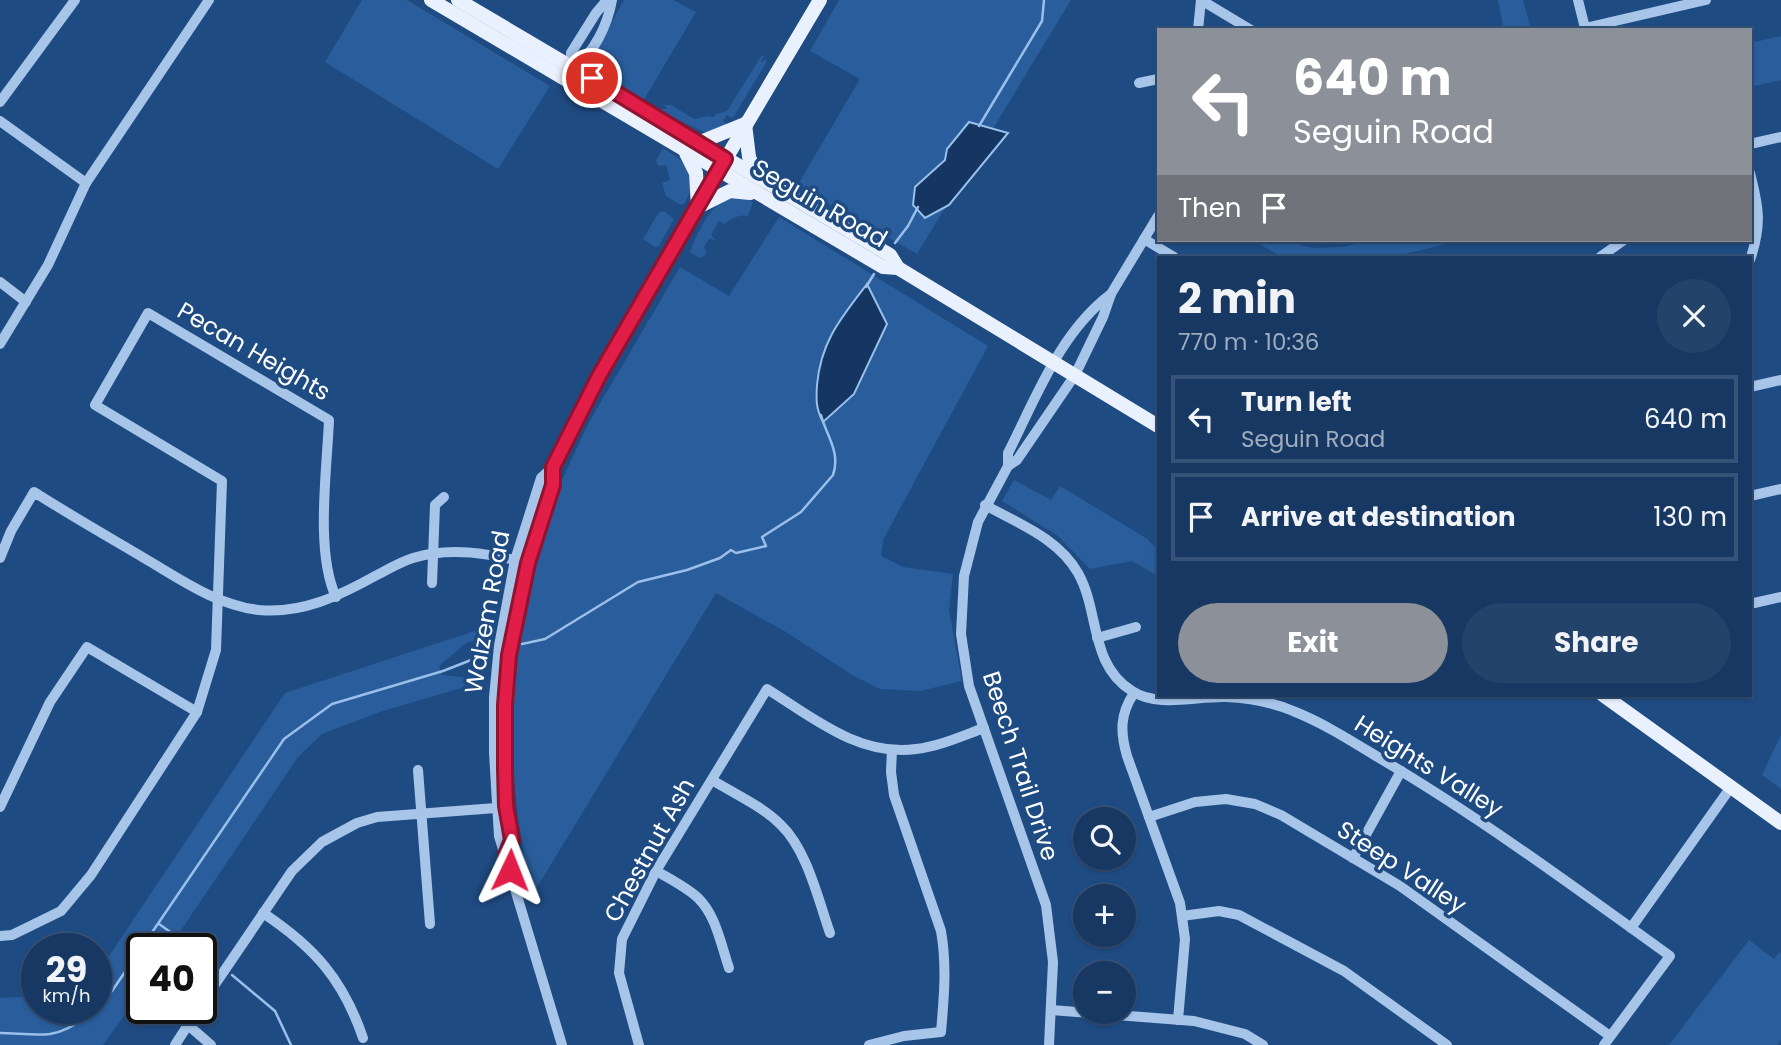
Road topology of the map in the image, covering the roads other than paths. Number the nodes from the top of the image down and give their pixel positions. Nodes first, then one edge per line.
1 (75, 0) edge
2 (209, 0) edge
3 (431, 0) edge
4 (458, 0) edge
5 (610, 0) edge
6 (820, 0) edge
7 (1201, 0) edge
8 (1577, 0) edge
9 (1706, 0) edge
10 (1198, 28) edge
11 (1248, 28) edge
12 (537, 63) junction
13 (572, 66) junction
14 (1157, 79) edge
15 (1139, 83) dead end
16 (595, 97) junction
17 (0, 102) edge
18 (0, 121) edge
19 (745, 124) junction
20 (1781, 137) edge
21 (698, 143) junction
22 (1752, 144) edge
23 (685, 152) junction
24 (722, 165) junction
25 (756, 175) junction
26 (1752, 181) edge
27 (86, 183) junction
28 (762, 195) junction
29 (698, 207) junction
30 (1157, 218) edge
31 (1144, 239) junction
32 (1621, 242) edge
33 (1172, 256) edge
34 (1601, 256) edge
35 (1751, 256) edge
36 (898, 268) junction
37 (0, 282) edge
38 (1111, 294) junction
39 (26, 302) junction
40 (0, 344) edge
41 (1054, 362) junction
42 (1075, 375) junction
43 (1781, 380) edge
44 (1752, 387) edge
45 (1157, 425) edge
46 (1008, 466) junction
47 (553, 467) junction
48 (1781, 489) edge
49 (443, 496) dead end
50 (1752, 496) edge
51 (985, 505) junction
52 (432, 553) junction
53 (0, 558) edge
54 (515, 560) junction
55 (528, 563) junction
56 (432, 583) dead end
57 (336, 597) junction
58 (1781, 597) edge
59 (217, 599) junction
60 (1752, 604) edge
61 (1136, 627) dead end
62 (1097, 638) junction
63 (1134, 693) junction
64 (1606, 697) edge
65 (197, 712) junction
66 (984, 728) junction
67 (892, 750) junction
68 (418, 770) dead end
69 (1401, 771) junction
70 (712, 780) junction
71 (1731, 787) junction
72 (0, 807) edge
73 (496, 808) junction
74 (422, 813) junction
75 (1149, 817) junction
76 (1781, 823) edge
77 (506, 855) junction
78 (1353, 858) junction
79 (656, 871) junction
80 (263, 913) junction
81 (1182, 916) junction
82 (430, 924) dead end
83 (1631, 928) junction
84 (830, 933) dead end
85 (0, 936) edge
86 (729, 968) dead end
87 (217, 982) edge
88 (1051, 1010) junction
89 (1178, 1020) junction
90 (188, 1025) joint
91 (363, 1038) dead end
92 (1607, 1040) edge
93 (175, 1045) edge
94 (211, 1045) edge
95 (562, 1045) edge
96 (639, 1045) edge
97 (869, 1045) edge
98 (1049, 1045) edge
99 (1263, 1045) edge
100 (1447, 1045) edge

1 - 17 street
2 - 27 street
3 - 12 main road, Seguin Road
4 - 13 main road, Seguin Road
5 - 13 street
6 - 19 main road, Walzem Road
7 - 10 street
7 - 11 street
8 - 9 street
12 - 13 main road
12 - 16 main road, Seguin Road
13 - 16 main road
13 - 21 main road, Seguin Road
14 - 15 street
16 - 23 main road, Seguin Road
18 - 27 street
19 - 21 main road
19 - 24 main road, Walzem Road
19 - 25 main road
20 - 22 street
21 - 24 main road, Seguin Road
23 - 24 main road, Seguin Road
23 - 29 main road
24 - 25 main road, Seguin Road
24 - 28 main road, Seguin Road
24 - 29 street, Walzem Road
25 - 36 main road, Seguin Road
26 - 35 street
27 - 39 street
28 - 29 main road
28 - 36 main road, Seguin Road
29 - 47 street, Walzem Road
30 - 31 street, Beech Trail Drive
31 - 33 street
31 - 38 street, Beech Trail Drive
32 - 34 street
36 - 41 main road, Seguin Road
37 - 39 street
38 - 41 street, Beech Trail Drive
38 - 42 street, Beech Trail Drive
39 - 40 street
41 - 42 main road, Seguin Road
41 - 46 street, Beech Trail Drive
42 - 45 main road, Seguin Road
42 - 46 street, Beech Trail Drive
43 - 44 street
46 - 51 street, Beech Trail Drive
47 - 54 street, Walzem Road
47 - 55 street, Walzem Road
48 - 50 street
49 - 52 street
51 - 62 street
51 - 66 street, Beech Trail Drive
52 - 54 street
52 - 56 street
52 - 57 street
53 - 59 street
54 - 55 street
54 - 73 street, Walzem Road
55 - 77 street, Walzem Road
57 - 59 street
57 - 59 street, Pecan Heights
58 - 60 street
59 - 65 street
61 - 62 street
62 - 63 street
63 - 69 street, Heights Valley
63 - 75 street
64 - 71 main road
65 - 72 street
65 - 85 street
66 - 67 street
66 - 88 street, Beech Trail Drive
67 - 70 street, Chestnut Ash
67 - 97 street
68 - 74 street
69 - 78 street
69 - 83 street, Heights Valley
70 - 79 street, Chestnut Ash
70 - 84 street
71 - 76 main road
71 - 83 street
73 - 74 street
73 - 77 street, Walzem Road
74 - 80 street
74 - 82 street
75 - 78 street, Steep Valley
75 - 81 street
77 - 95 street, Walzem Road
78 - 92 street, Steep Valley
79 - 86 street
79 - 96 street, Chestnut Ash
80 - 87 street
80 - 91 street
81 - 89 street
81 - 100 street
83 - 92 street, Heights Valley
88 - 89 street
88 - 98 street, Beech Trail Drive
89 - 99 street
90 - 93 street
90 - 94 street

